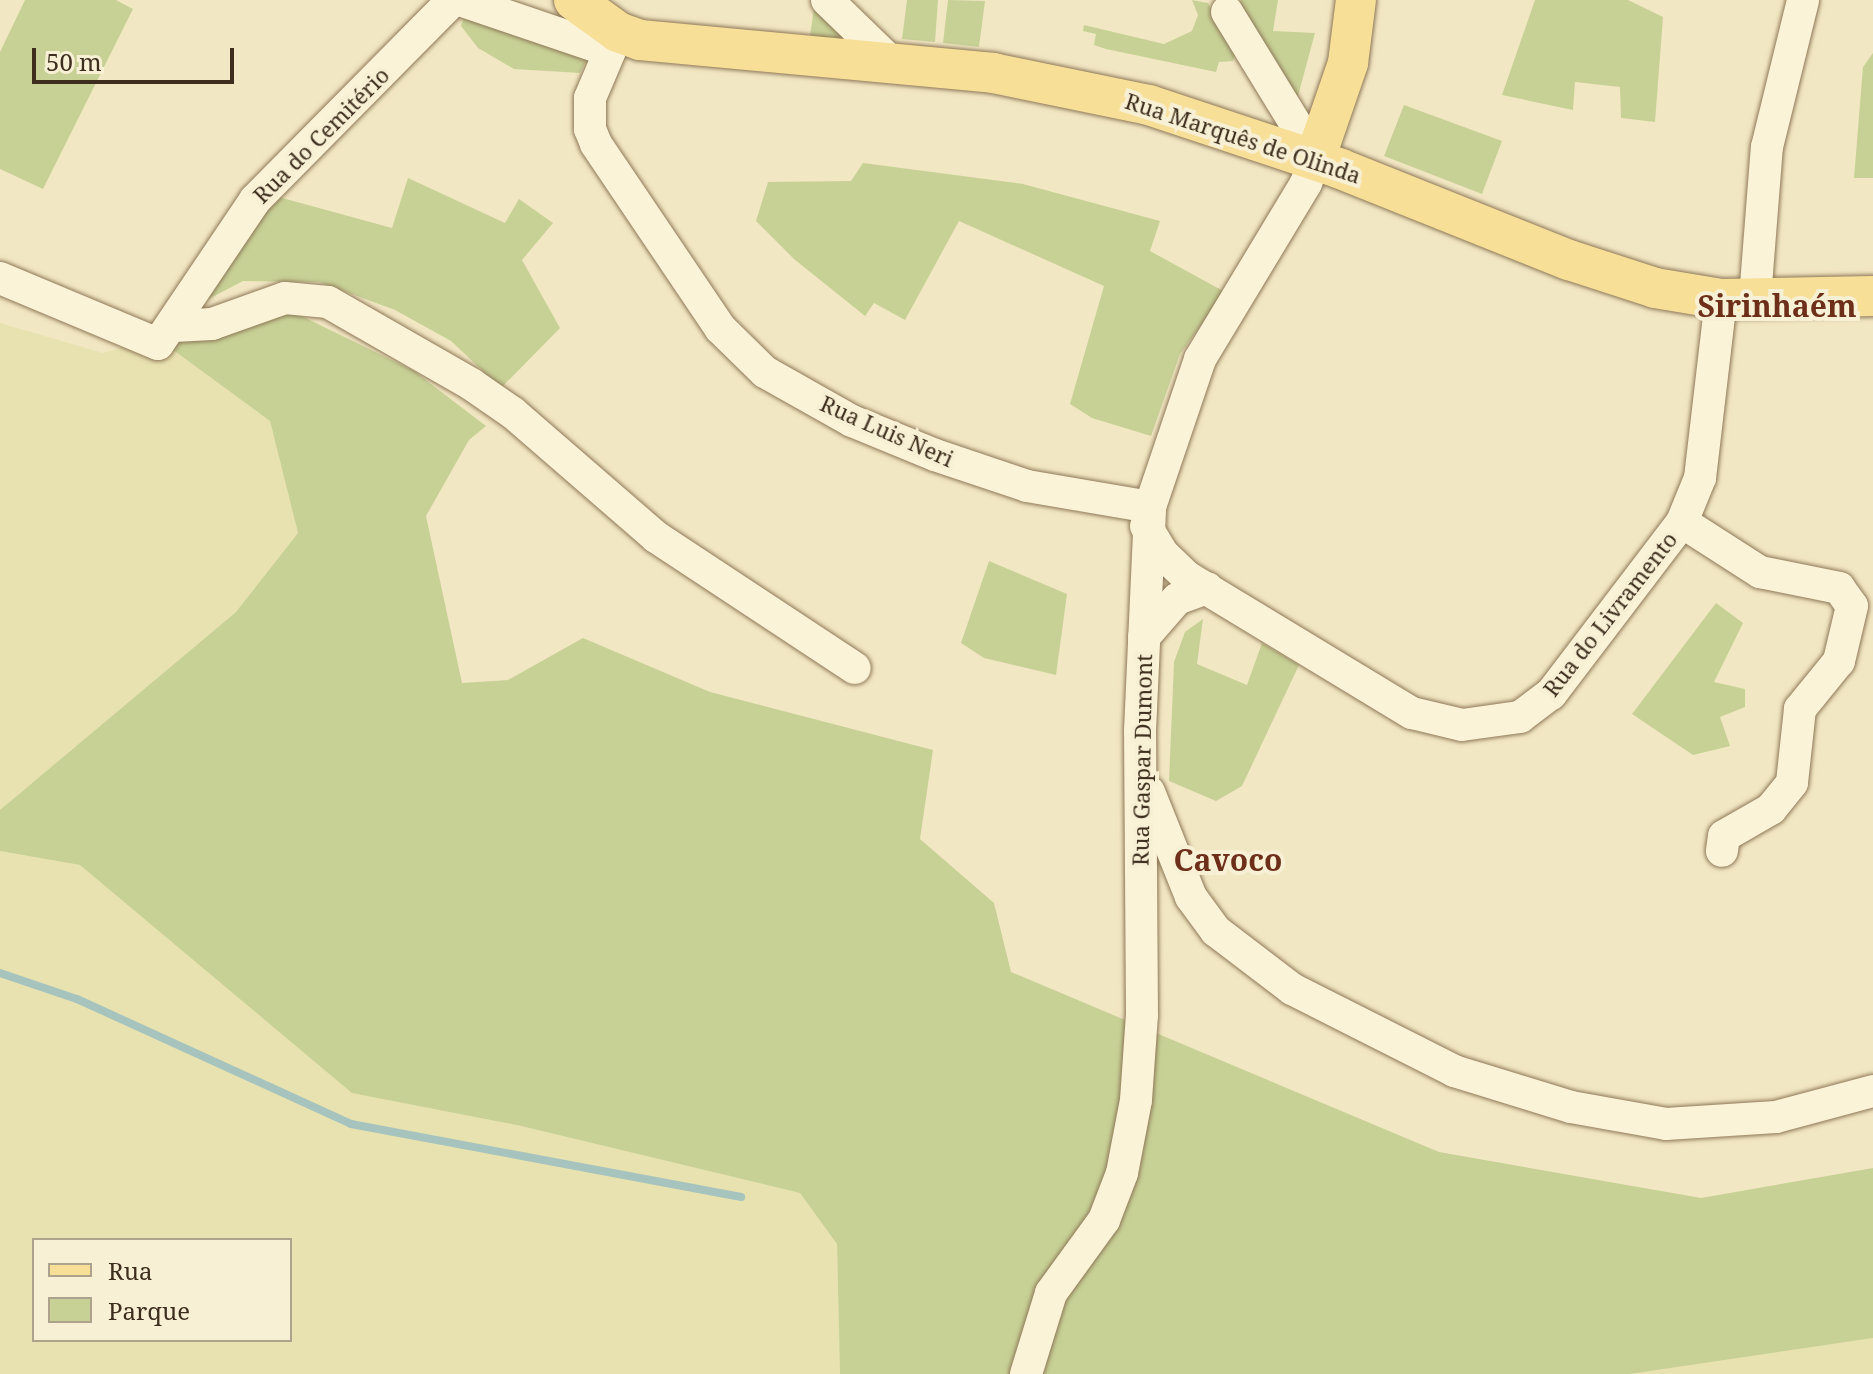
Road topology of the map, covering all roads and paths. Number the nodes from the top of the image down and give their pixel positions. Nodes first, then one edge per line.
1 (453, 0) edge
2 (460, 0) edge
3 (574, 0) edge
4 (827, 0) edge
5 (1356, 0) edge
6 (1803, 0) edge
7 (1227, 12) dead end
8 (614, 42) junction
9 (894, 65) junction
10 (1311, 158) junction
11 (0, 278) edge
12 (1866, 297) edge
13 (1738, 299) junction
14 (174, 326) junction
15 (1148, 516) junction
16 (1682, 522) junction
17 (1207, 588) junction
18 (1144, 637) junction
19 (855, 668) dead end
20 (1141, 770) junction
21 (1722, 851) dead end
22 (1873, 1091) edge
23 (1026, 1374) edge

1 - 14 street, Rua do Cemitério
2 - 8 street
3 - 8 main road, Rua Marquês de Olinda
4 - 9 street
5 - 10 main road
6 - 13 street, Rua do Livramento
7 - 10 street
8 - 9 main road, Rua Marquês de Olinda
8 - 15 street, Rua Luis Neri
9 - 10 main road, Rua Marquês de Olinda
10 - 13 main road, Rua Marquês de Olinda
10 - 15 street, Rua Gaspar Dumont
11 - 14 street
12 - 13 main road, Rua Marquês de Olinda
13 - 16 street, Rua do Livramento
14 - 19 street
15 - 17 street, Rua do Livramento
15 - 18 street, Rua Gaspar Dumont
16 - 17 street, Rua do Livramento
16 - 21 street
17 - 18 street
18 - 20 street, Rua Gaspar Dumont
20 - 22 street
20 - 23 street, Rua Gaspar Dumont

